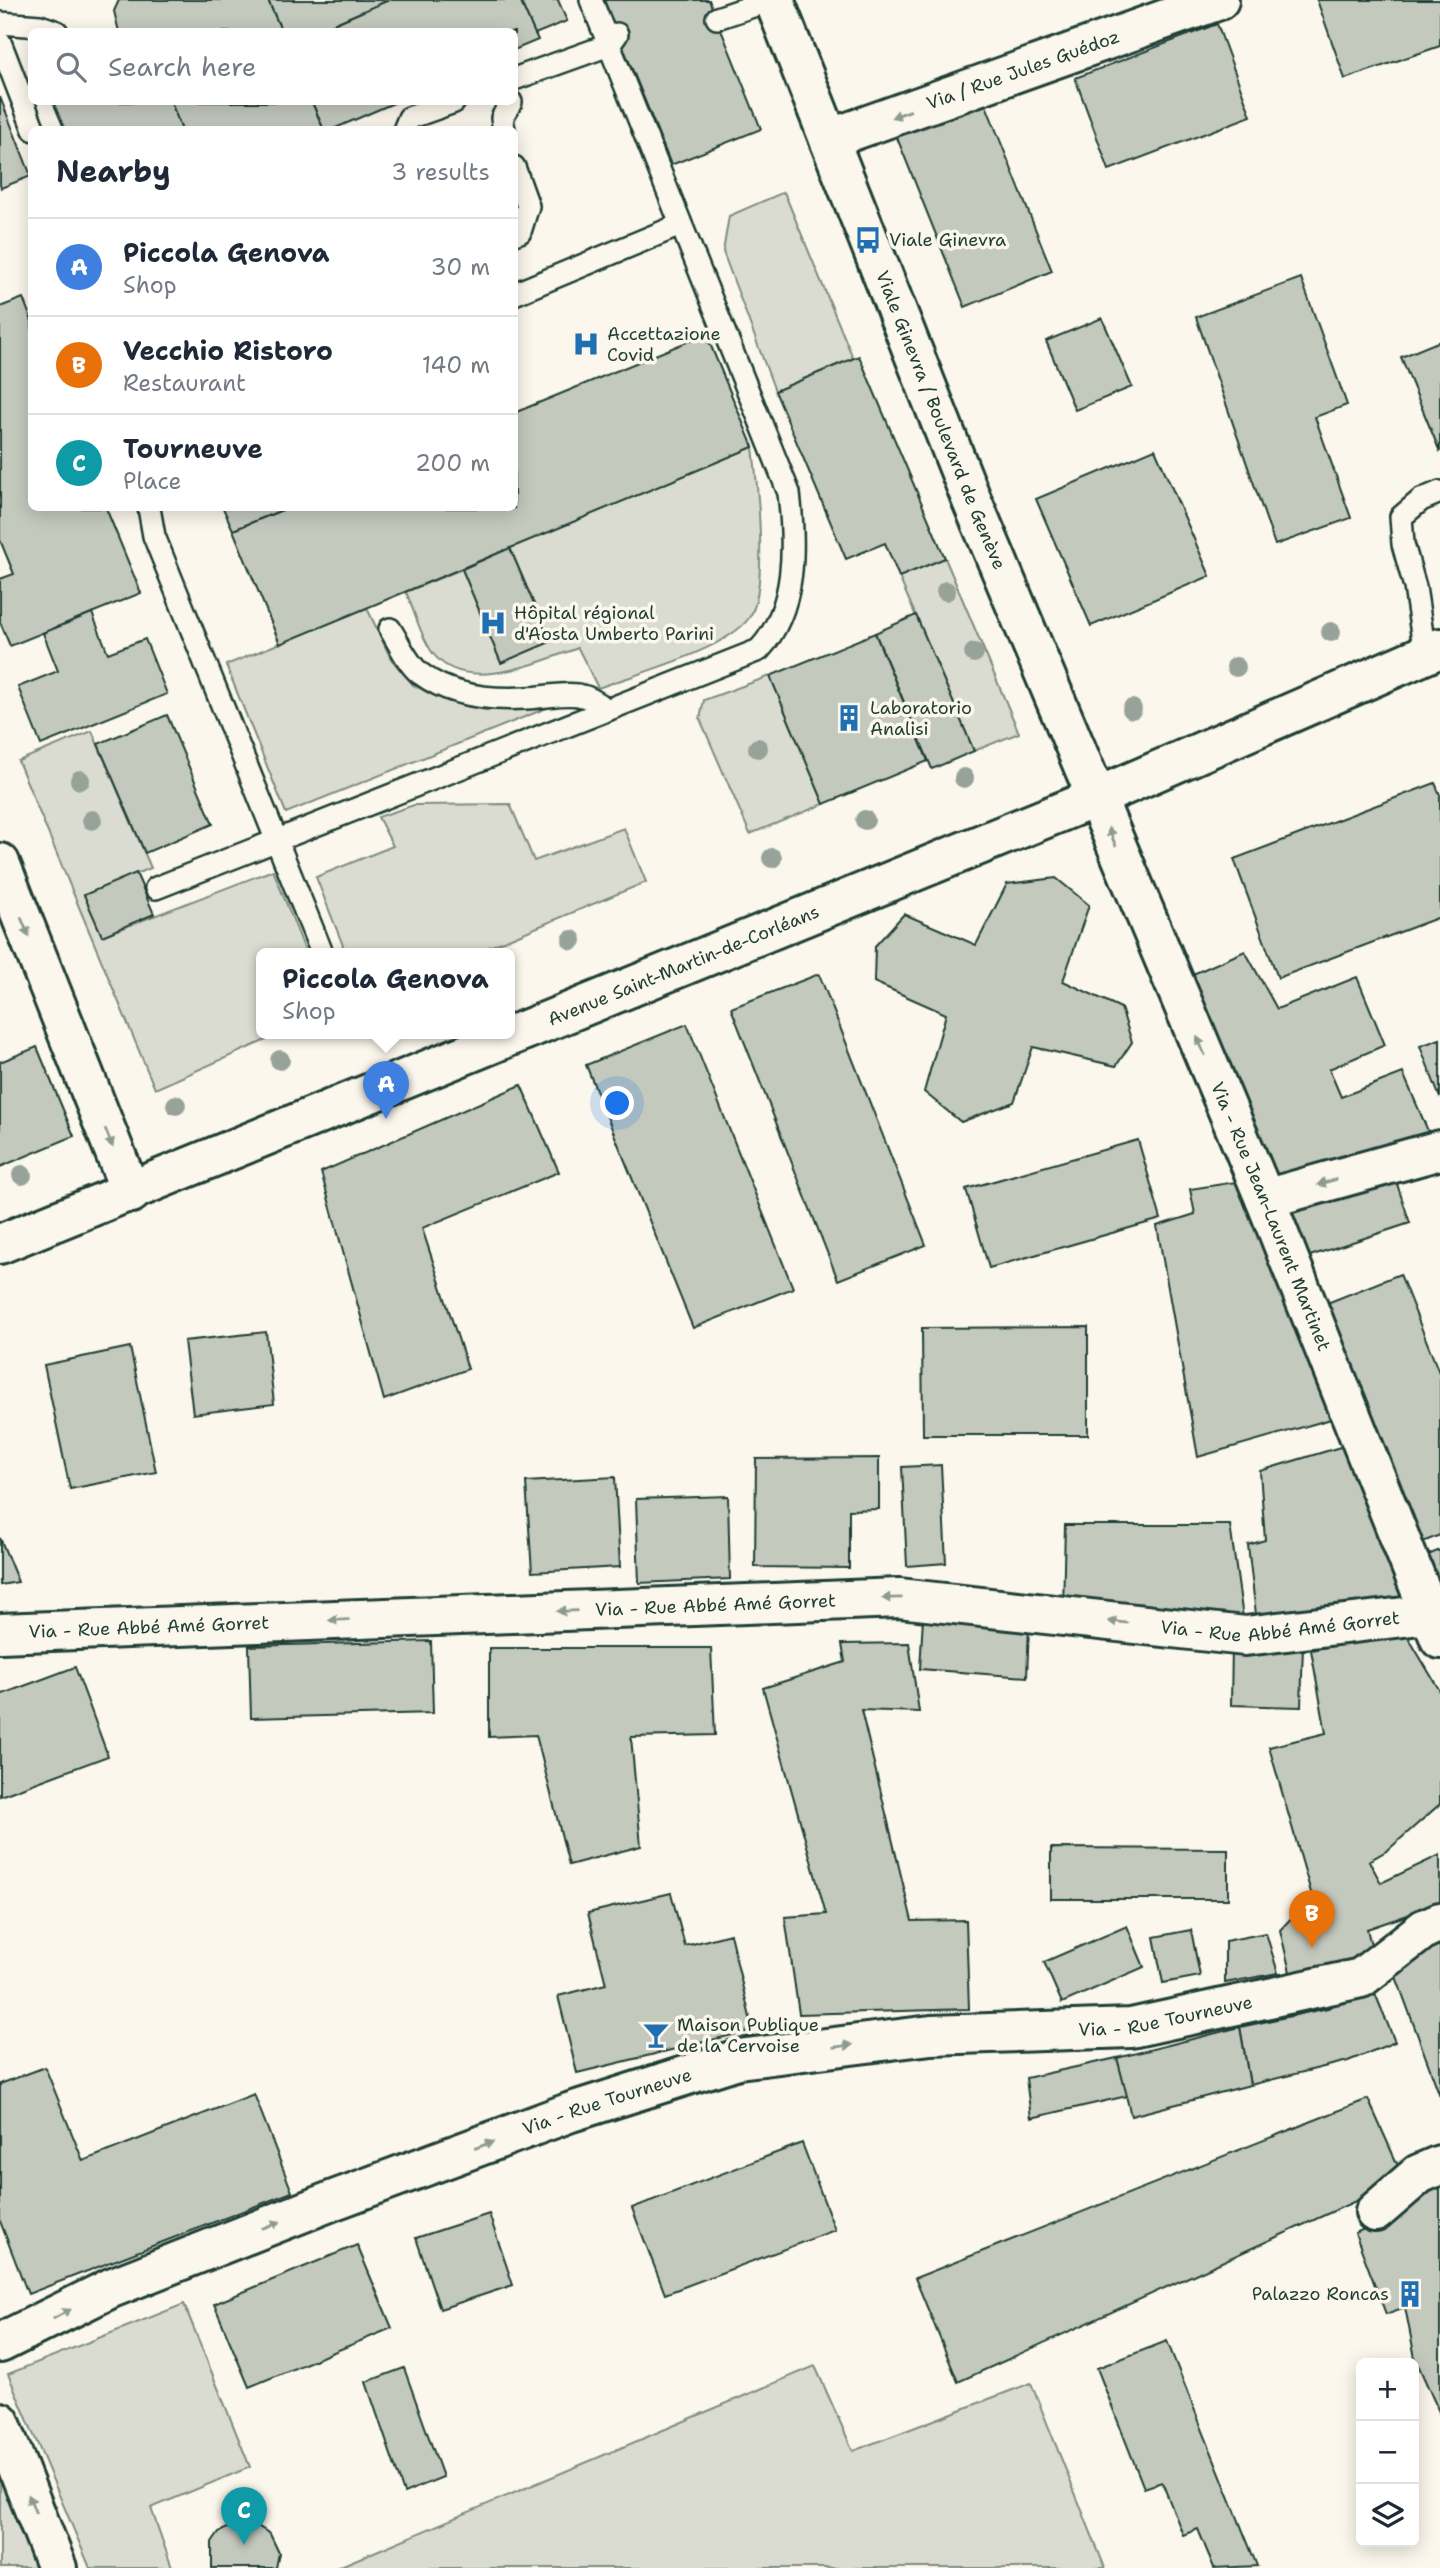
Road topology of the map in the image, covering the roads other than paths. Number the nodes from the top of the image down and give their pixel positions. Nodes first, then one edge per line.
1 (591, 0) edge
2 (773, 0) edge
3 (1219, 0) edge
4 (717, 19) dead end
5 (0, 23) edge
6 (46, 28) edge
7 (0, 42) edge
8 (617, 43) junction
9 (521, 76) edge
10 (446, 105) edge
11 (508, 105) edge
12 (32, 126) edge
13 (406, 126) edge
14 (503, 126) edge
15 (829, 139) junction
16 (518, 178) edge
17 (680, 225) junction
18 (518, 233) edge
19 (518, 292) edge
20 (1440, 492) edge
21 (150, 511) edge
22 (390, 629) dead end
23 (1433, 651) edge
24 (607, 710) junction
25 (1095, 797) junction
26 (278, 842) junction
27 (0, 863) edge
28 (156, 888) dead end
29 (320, 948) edge
30 (515, 1035) edge
31 (506, 1039) edge
32 (1440, 1150) edge
33 (131, 1193) junction
34 (1265, 1199) junction
35 (0, 1244) edge
36 (1435, 1627) edge
37 (0, 1633) edge
38 (1440, 1922) edge
39 (1440, 2165) edge
40 (1375, 2212) dead end
41 (0, 2343) edge
42 (0, 2422) edge
43 (57, 2568) edge

1 - 8 lane
2 - 4 lane
2 - 15 street, Viale Ginevra / Boulevard de Genève
3 -> 15 street, Via / Rue Jules Guédoz
5 - 6 lane
7 - 12 lane
8 - 9 lane
8 - 17 lane
10 - 13 lane
11 - 14 lane
15 - 25 street, Viale Ginevra / Boulevard de Genève
16 - 18 lane
17 - 19 lane
17 - 24 lane
20 - 23 lane
21 - 26 lane
22 - 24 lane
23 - 25 street, Avenue Saint-Martin-de-Corléans
24 - 26 lane
25 - 30 street, Avenue Saint-Martin-de-Corléans
34 -> 25 street, Via - Rue Jean-Laurent Martinet
26 - 28 lane
26 - 29 lane
27 -> 33 street
31 - 33 street, Avenue Saint-Martin-de-Corléans
32 -> 34 street
33 - 35 street, Avenue Saint-Martin-de-Corléans
34 - 36 street, Via - Rue Jean-Laurent Martinet
36 -> 37 street, Via - Rue Abbé Amé Gorret
41 -> 38 street, Via - Rue Tourneuve
39 - 40 street
43 -> 42 street

